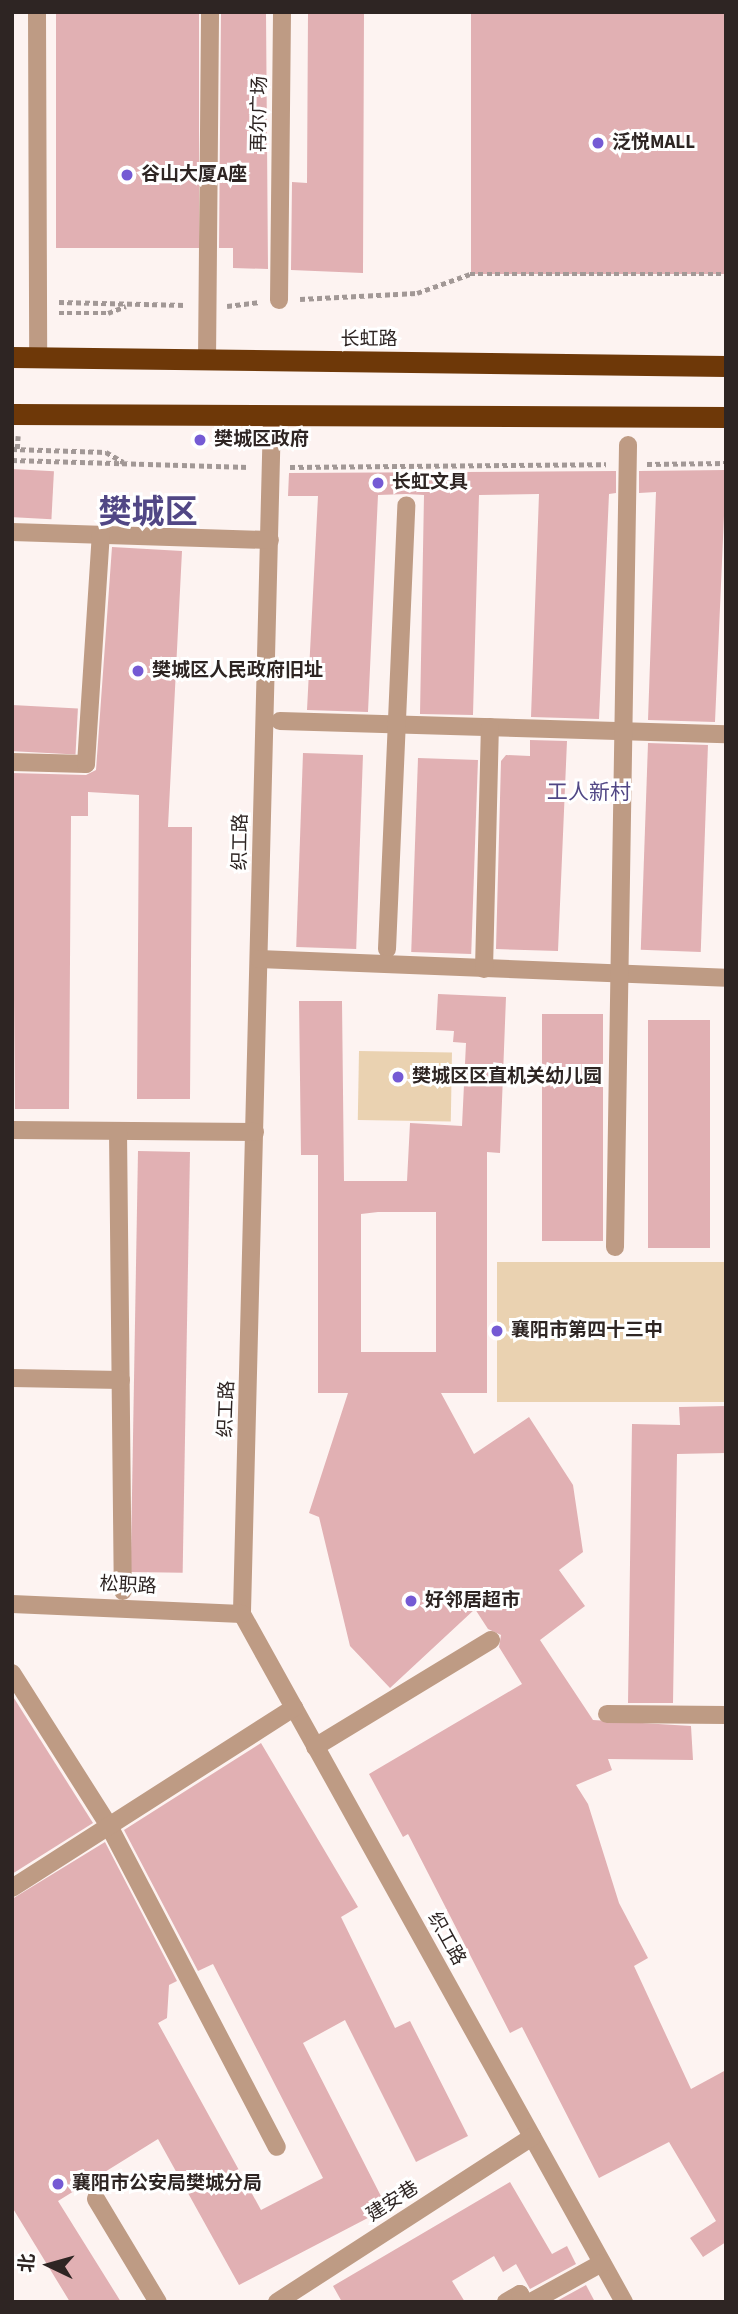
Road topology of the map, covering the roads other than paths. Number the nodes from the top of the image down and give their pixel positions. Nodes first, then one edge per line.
1 (37, 12) edge
2 (210, 12) edge
3 (282, 12) edge
4 (279, 300) road end
5 (20, 356) edge
6 (207, 361) junction
7 (726, 366) edge
8 (12, 414) edge
9 (726, 417) edge
10 (272, 418) junction
11 (628, 445) dead end
12 (406, 505) dead end
13 (12, 532) edge
14 (101, 535) junction
15 (270, 540) junction
16 (280, 721) dead end
17 (399, 724) junction
18 (491, 727) junction
19 (624, 731) junction
20 (726, 734) edge
21 (12, 762) edge
22 (387, 949) dead end
23 (259, 959) junction
24 (484, 969) junction
25 (620, 974) junction
26 (726, 978) edge
27 (12, 1130) edge
28 (118, 1131) junction
29 (255, 1132) junction
30 (615, 1247) dead end
31 (12, 1378) edge
32 (121, 1380) junction
33 (123, 1591) dead end
34 (12, 1604) edge
35 (242, 1614) junction
36 (491, 1640) dead end
37 (12, 1673) edge
38 (294, 1708) junction
39 (607, 1714) dead end
40 (726, 1714) edge
41 (316, 1746) junction
42 (109, 1826) junction
43 (12, 1888) edge
44 (532, 2137) junction
45 (277, 2147) dead end
46 (96, 2199) dead end
47 (602, 2263) junction
48 (302, 2295) edge
49 (158, 2302) edge
50 (277, 2302) edge
51 (506, 2302) edge
52 (524, 2302) edge
53 (531, 2302) edge
54 (624, 2302) edge

1 - 5 street
2 - 6 street
3 - 4 street, 再尔广场
5 - 6 highway, 长虹路
6 - 7 highway, 长虹路
8 - 10 highway
9 - 10 highway
10 - 15 street, 织工路
11 - 19 street
12 - 17 street
13 - 14 street
14 - 15 street
14 - 21 street
15 - 23 street, 织工路
16 - 17 street
17 - 18 street
17 - 22 street
18 - 19 street
18 - 24 street
19 - 20 street
19 - 25 street
23 - 24 street
23 - 29 street, 织工路
24 - 25 street
25 - 26 street
25 - 30 street
27 - 28 street
28 - 29 street
28 - 32 street
29 - 35 street, 织工路
31 - 32 street
32 - 33 street
34 - 35 street, 松职路
35 - 38 street, 织工路
36 - 41 street
37 - 42 street
38 - 41 street, 织工路
38 - 42 street
39 - 40 street
41 - 44 street, 织工路
42 - 43 street
42 - 45 street
44 - 47 street, 织工路
44 - 48 street, 建安巷
46 - 49 street
47 - 53 street
47 - 54 street, 织工路
48 - 50 street, 建安巷
51 - 52 street

